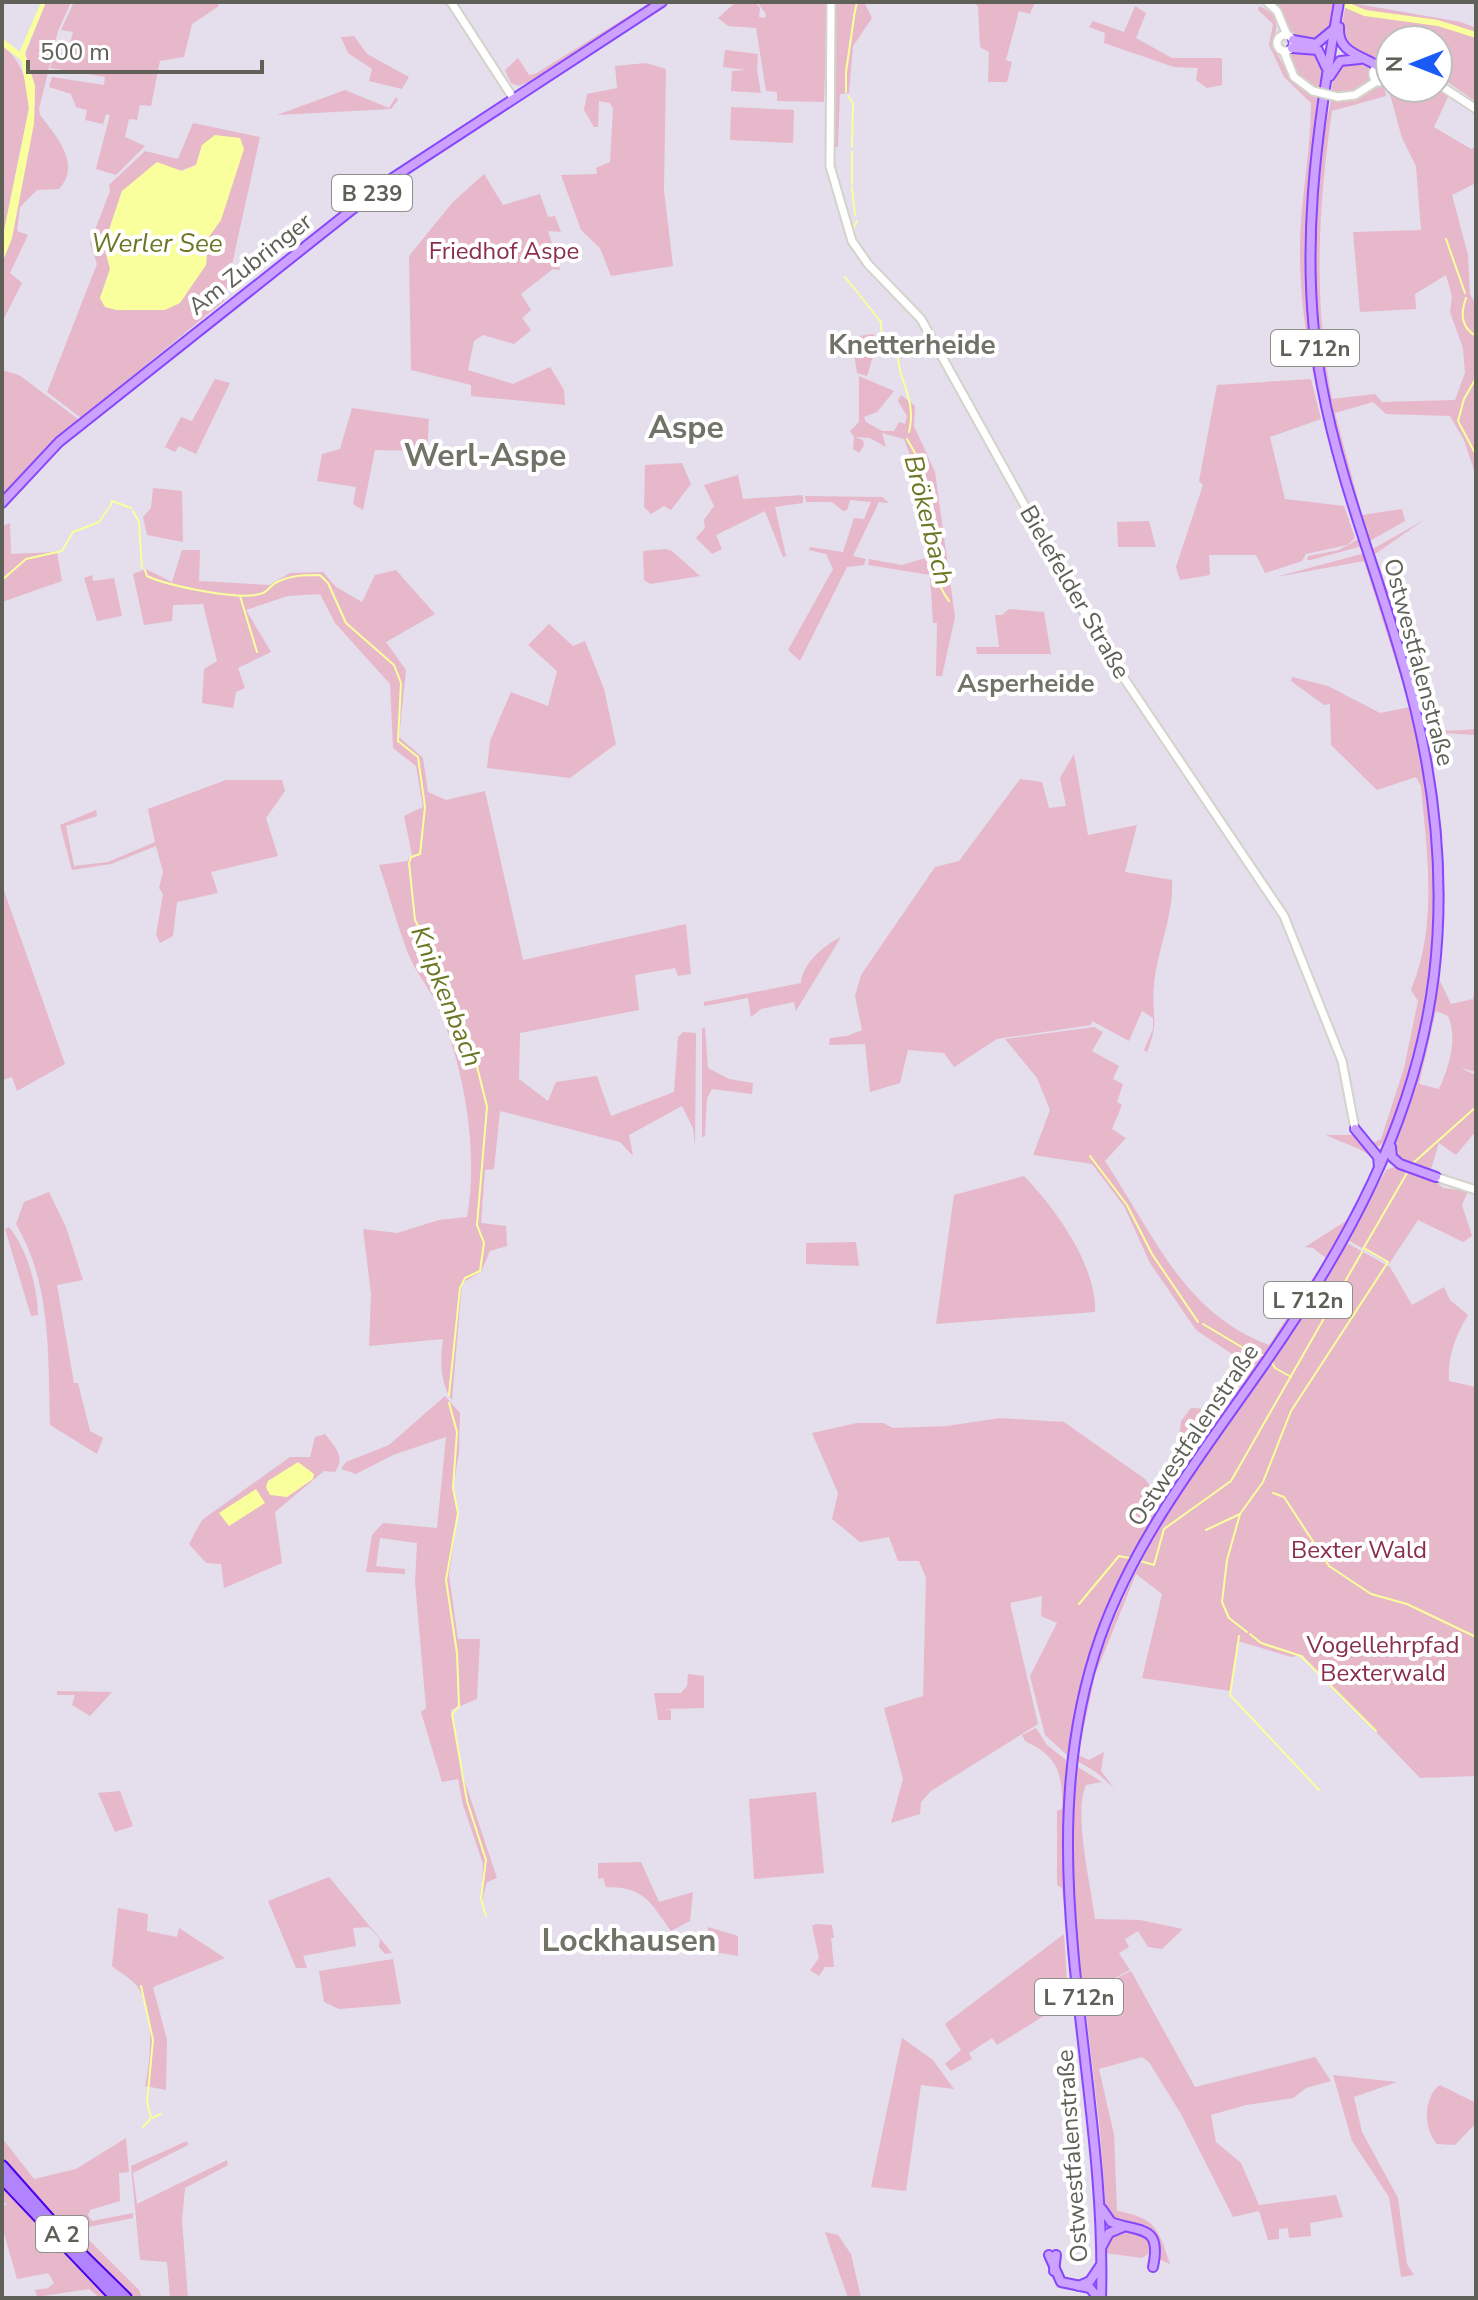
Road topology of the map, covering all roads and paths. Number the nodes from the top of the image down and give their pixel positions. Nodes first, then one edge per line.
1 (454, 2) edge
2 (662, 2) edge
3 (831, 2) edge
4 (1267, 2) edge
5 (1341, 2) edge
6 (1337, 22) junction
7 (1288, 43) junction
8 (1374, 68) edge
9 (1374, 68) edge
10 (1328, 76) junction
11 (1374, 80) edge
12 (1454, 95) edge
13 (513, 98) junction
14 (1476, 109) edge
15 (2, 503) edge
16 (1355, 1129) joint
17 (1392, 1138) junction
18 (1366, 1144) junction
19 (1400, 1164) junction
20 (1378, 1176) junction
21 (1436, 1177) joint
22 (1476, 1190) edge
23 (2, 2166) edge
24 (2, 2178) edge
25 (1100, 2200) junction
26 (1124, 2226) junction
27 (1101, 2248) junction
28 (1052, 2255) dead end
29 (1101, 2265) junction
30 (1151, 2266) dead end
31 (1078, 2286) junction
32 (116, 2298) edge
33 (126, 2298) edge
34 (1099, 2298) edge

1 - 13 main road
2 - 13 main road, Am Zubringer / B 239
3 - 16 main road, Bielefelder Straße
4 - 7 main road
5 - 6 main road, Ostwestfalenstraße / L 712n
6 - 7 main road
6 - 8 main road
6 - 10 main road, Ostwestfalenstraße / L 712n
7 - 10 main road
7 - 11 main road, bridge
9 - 10 main road
10 - 17 main road, Ostwestfalenstraße / L 712n
12 - 14 main road
13 - 15 main road, Am Zubringer / B 239
16 - 18 main road
17 - 18 main road
17 - 19 main road
17 - 20 main road, Ostwestfalenstraße / L 712n
18 - 20 main road
19 - 20 main road
19 - 21 main road
20 - 25 main road, Ostwestfalenstraße / L 712n
21 - 22 main road
23 - 33 highway, A 2
24 - 32 highway, A 2
25 - 26 main road
25 - 27 main road, Ostwestfalenstraße / L 712n
26 - 27 main road
26 - 30 main road
27 - 29 main road, Ostwestfalenstraße / L 712n
28 - 31 main road, L 712n
29 - 31 main road
29 - 34 main road, Ostwestfalenstraße / L 712n
31 - 34 main road, L 712n

